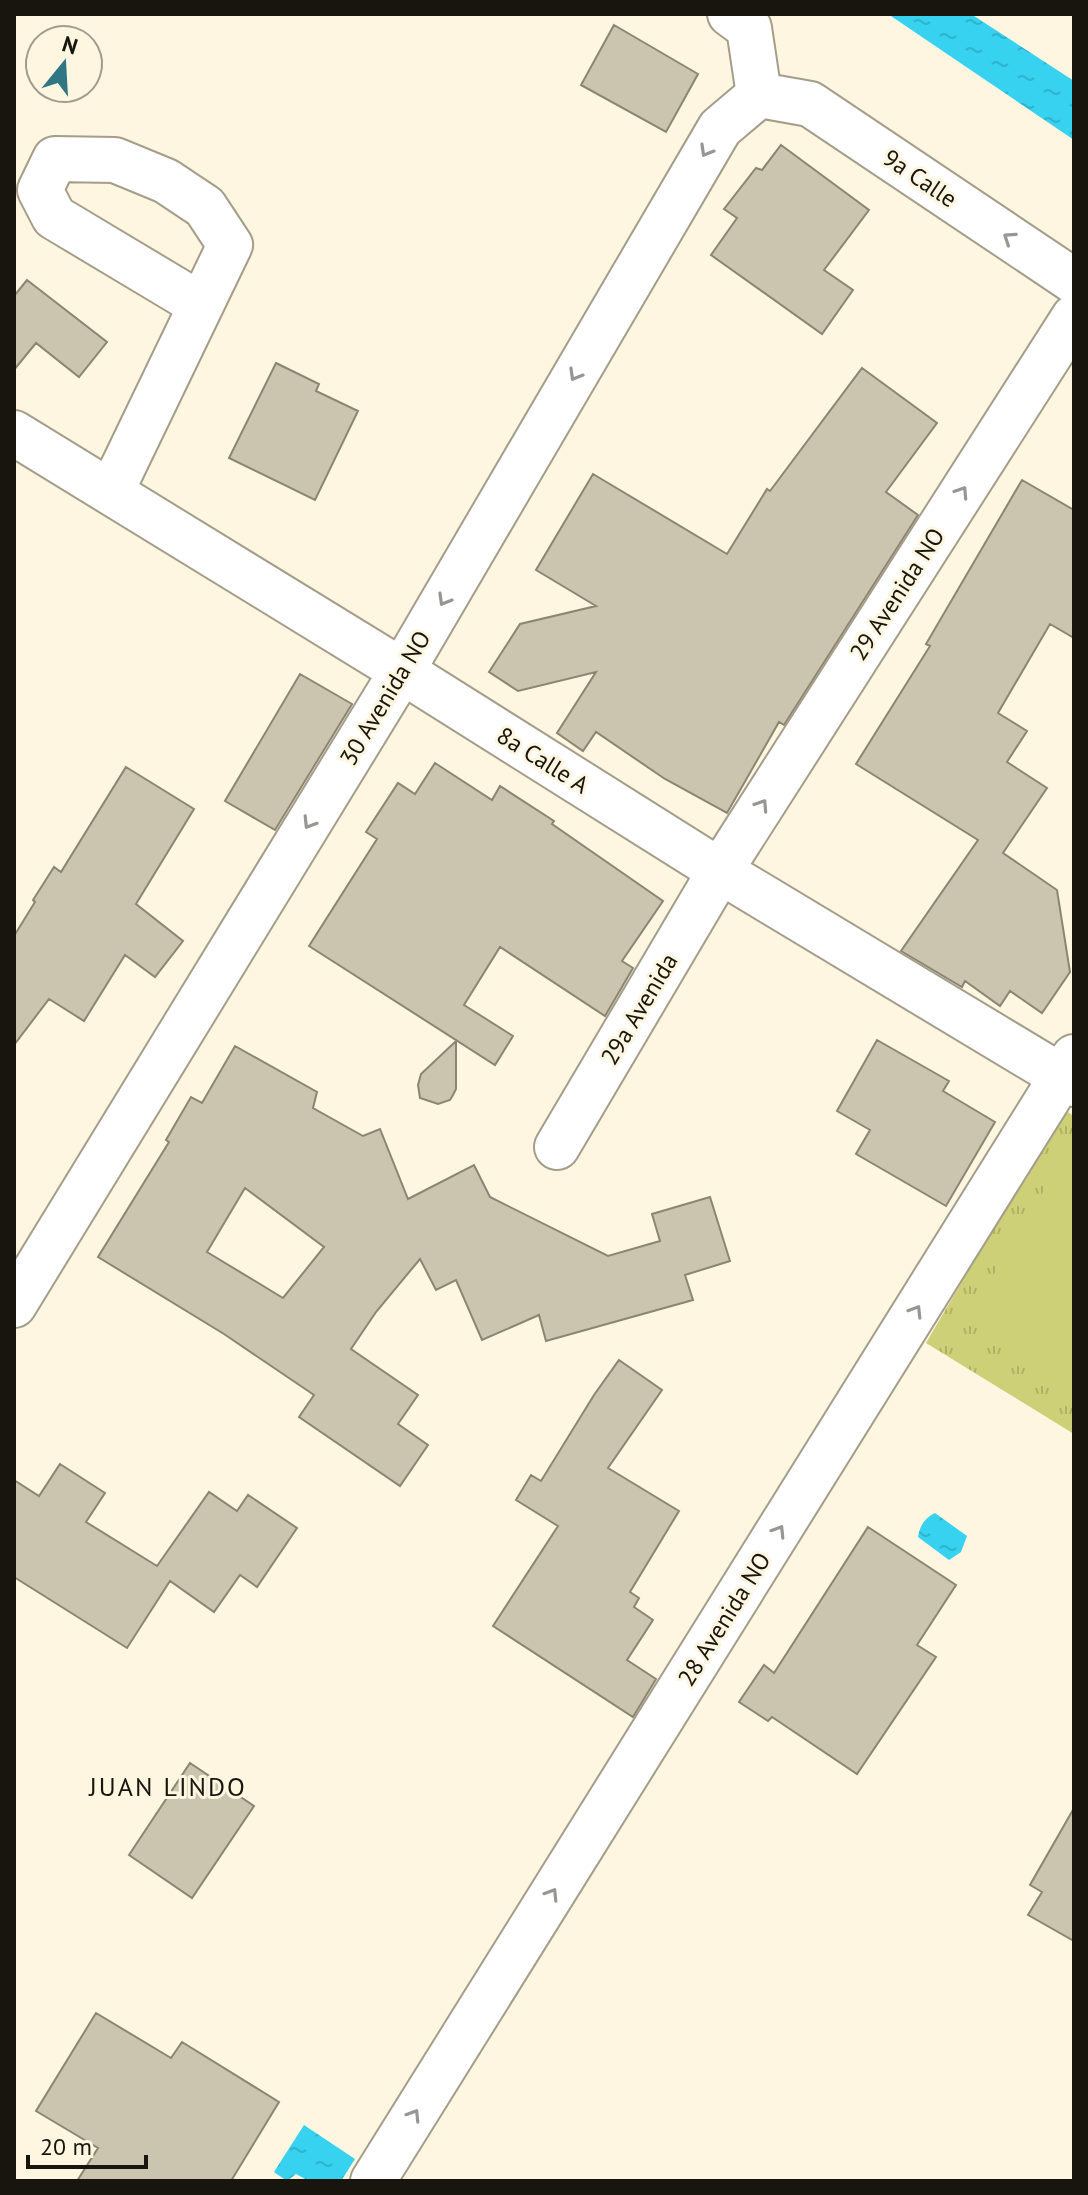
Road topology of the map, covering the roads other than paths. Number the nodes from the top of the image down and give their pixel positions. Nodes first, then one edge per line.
1 (730, 14) edge
2 (759, 95) junction
3 (1074, 281) edge
4 (201, 305) dead end
5 (1074, 317) edge
6 (14, 433) edge
7 (111, 492) junction
8 (402, 671) junction
9 (720, 871) junction
10 (1070, 1073) edge
11 (557, 1147) dead end
12 (14, 1305) edge
13 (373, 2181) edge

1 - 2 street
3 -> 2 street, 9a Calle
2 -> 8 street, 30 Avenida NO
4 - 7 street
9 -> 5 street, 29 Avenida NO
6 - 7 street, 8a Calle A
7 - 8 street, 8a Calle A
8 - 9 street, 8a Calle A
8 -> 12 street, 30 Avenida NO
9 - 10 street, 8a Calle A
9 - 11 street, 29a Avenida
13 -> 10 street, 28 Avenida NO

